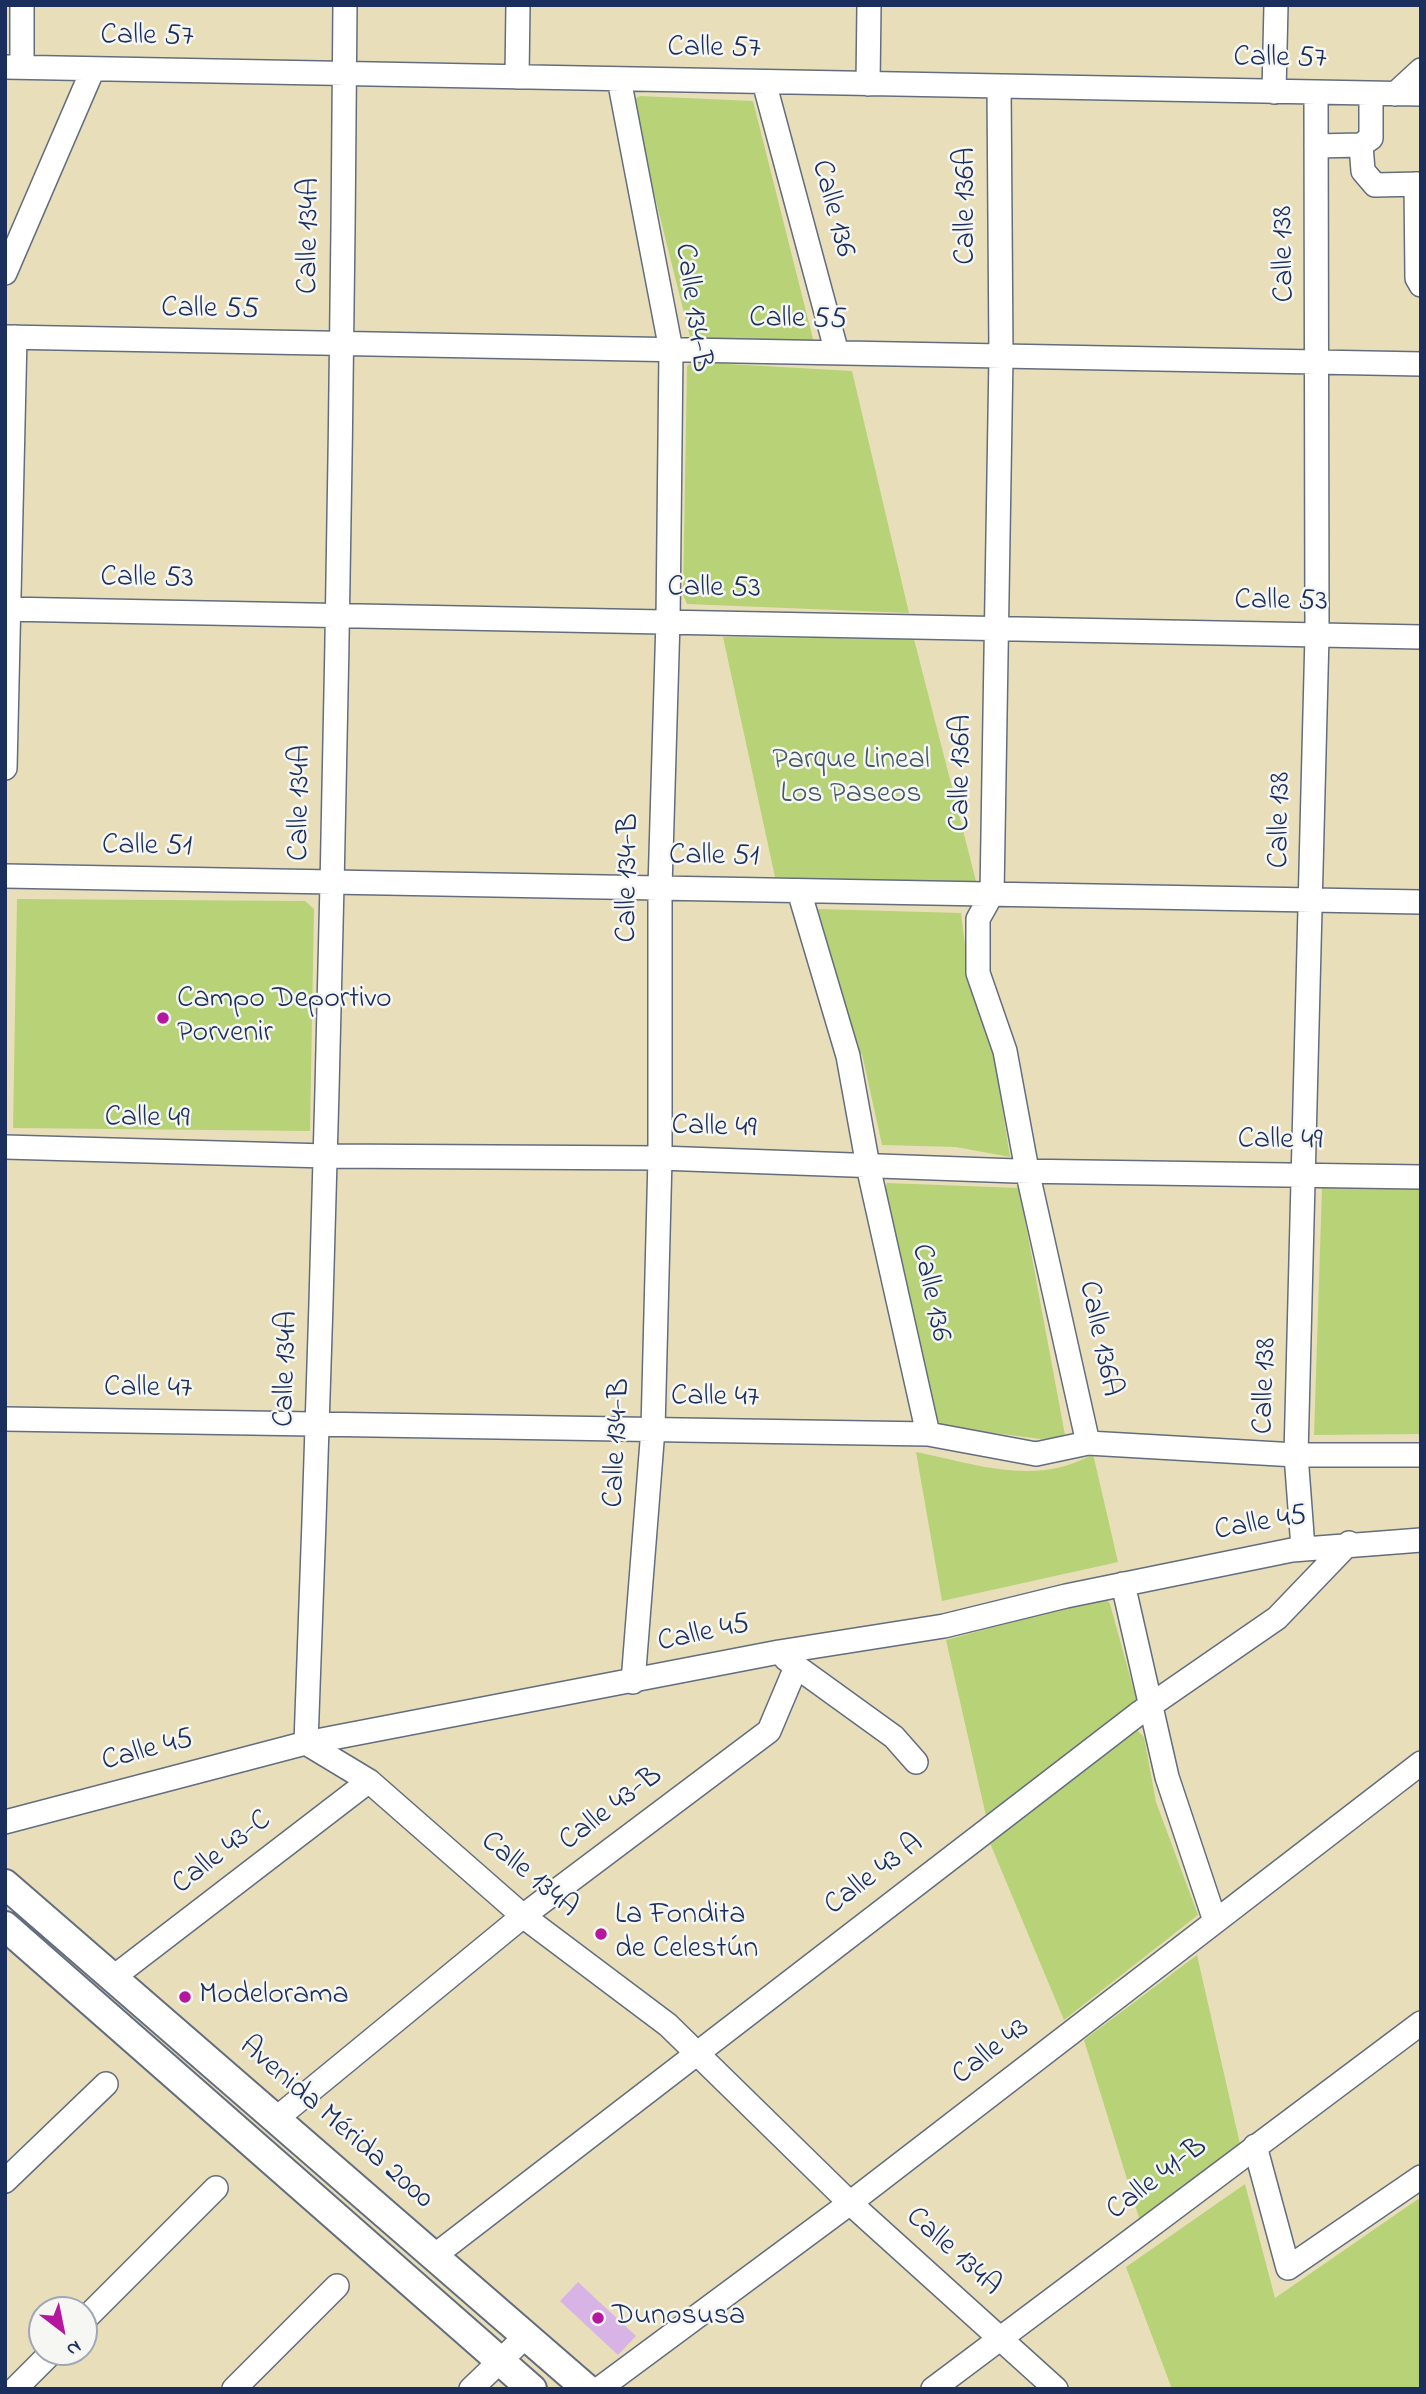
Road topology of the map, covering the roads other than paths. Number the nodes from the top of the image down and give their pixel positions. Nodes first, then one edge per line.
1 (22, 5) edge
2 (345, 5) edge
3 (518, 5) edge
4 (869, 5) edge
5 (1276, 5) edge
6 (13, 67) edge
7 (93, 69) junction
8 (1421, 70) edge
9 (345, 74) junction
10 (517, 77) junction
11 (619, 79) junction
12 (764, 82) junction
13 (868, 84) junction
14 (999, 86) junction
15 (1274, 92) junction
16 (1316, 92) junction
17 (1371, 94) junction
18 (1395, 94) junction
19 (1421, 94) edge
20 (1362, 145) junction
21 (1316, 146) junction
22 (1418, 184) edge
23 (5, 274) edge
24 (1421, 285) edge
25 (10, 337) edge
26 (342, 345) junction
27 (671, 350) junction
28 (837, 353) junction
29 (1001, 356) junction
30 (1318, 362) junction
31 (1421, 364) edge
32 (8, 609) edge
33 (336, 614) junction
34 (668, 620) junction
35 (996, 628) junction
36 (1317, 635) junction
37 (1421, 636) edge
38 (5, 768) edge
39 (5, 876) edge
40 (332, 882) junction
41 (660, 888) junction
42 (799, 891) junction
43 (992, 894) junction
44 (1311, 900) junction
45 (1421, 902) edge
46 (5, 1147) edge
47 (326, 1156) junction
48 (660, 1158) junction
49 (868, 1166) junction
50 (1027, 1170) junction
51 (1306, 1174) junction
52 (1421, 1177) edge
53 (5, 1419) edge
54 (318, 1426) junction
55 (653, 1429) junction
56 (928, 1434) junction
57 (1087, 1443) junction
58 (1296, 1455) junction
59 (1421, 1455) edge
60 (1420, 1542) edge
61 (1349, 1543) junction
62 (1303, 1548) junction
63 (1123, 1584) junction
64 (787, 1659) junction
65 (633, 1682) junction
66 (1151, 1705) junction
67 (306, 1744) junction
68 (916, 1762) dead end
69 (1421, 1763) edge
70 (369, 1781) junction
71 (5, 1822) edge
72 (5, 1884) edge
73 (523, 1916) junction
74 (1215, 1921) junction
75 (5, 1926) edge
76 (115, 1976) junction
77 (1421, 2023) edge
78 (697, 2051) junction
79 (106, 2084) dead end
80 (277, 2118) junction
81 (1255, 2146) junction
82 (1421, 2177) edge
83 (5, 2181) edge
84 (216, 2188) dead end
85 (850, 2203) junction
86 (435, 2256) junction
87 (337, 2286) dead end
88 (98, 2306) edge
89 (526, 2336) junction
90 (998, 2338) junction
91 (500, 2360) junction
92 (38, 2366) edge
93 (15, 2389) edge
94 (234, 2389) edge
95 (471, 2389) edge
96 (532, 2389) edge
97 (587, 2389) edge
98 (599, 2389) edge
99 (933, 2389) edge
100 (1056, 2389) edge

1 - 6 street
2 - 9 street, Calle 134A
3 - 10 street
4 - 13 street
5 - 15 street
6 - 7 street, Calle 57
7 - 9 street, Calle 57
7 - 23 street
8 - 18 street
9 - 10 street, Calle 57
9 - 26 street, Calle 134A
10 - 11 street, Calle 57
11 - 12 street, Calle 57
11 - 27 street, Calle 134-B
12 - 13 street, Calle 57
12 - 28 street, Calle 136
13 - 14 street, Calle 57
14 - 15 street, Calle 57
14 - 29 street, Calle 136A
15 - 16 street, Calle 57
16 - 17 street, Calle 57
16 - 21 street, Calle 138
17 - 18 street, Calle 57
17 - 20 street
18 - 19 street, Calle 57
20 - 21 street
20 - 22 street
21 - 30 street, Calle 138
22 - 24 street
25 - 26 street, Calle 55
25 - 32 street
26 - 27 street, Calle 55
26 - 33 street, Calle 134A
27 - 28 street, Calle 55
27 - 34 street, Calle 134-B
28 - 29 street, Calle 55
29 - 30 street, Calle 55
29 - 35 street, Calle 136A
30 - 31 street, Calle 55
30 - 36 street, Calle 138
32 - 33 street, Calle 53
32 - 38 street
33 - 34 street, Calle 53
33 - 40 street, Calle 134A
34 - 35 street, Calle 53
34 - 41 street, Calle 134-B
35 - 36 street, Calle 53
35 - 43 street, Calle 136A
36 - 37 street, Calle 53
36 - 44 street, Calle 138
39 - 40 street, Calle 51
40 - 41 street, Calle 51
40 - 47 street, Calle 134A
41 - 42 street, Calle 51
41 - 48 street, Calle 134-B
42 - 43 street, Calle 51
42 - 49 street, Calle 136
43 - 44 street, Calle 51
43 - 50 street, Calle 136A
44 - 45 street, Calle 51
44 - 51 street, Calle 138
46 - 47 street, Calle 49
47 - 48 street, Calle 49
47 - 54 street, Calle 134A
48 - 49 street, Calle 49
48 - 55 street, Calle 134-B
49 - 50 street, Calle 49
49 - 56 street, Calle 136
50 - 51 street, Calle 49
50 - 57 street, Calle 136A
51 - 52 street, Calle 49
51 - 58 street, Calle 138
53 - 54 street, Calle 47
54 - 55 street, Calle 47
54 - 67 street, Calle 134A
55 - 56 street, Calle 47
55 - 65 street, Calle 134-B
56 - 57 street, Calle 47
57 - 58 street, Calle 47
58 - 59 street, Calle 47
58 - 62 street, Calle 138
60 - 61 street, Calle 45
61 - 62 street, Calle 45
61 - 66 street, Calle 43 A
62 - 63 street, Calle 45
63 - 64 street, Calle 45
63 - 66 street
64 - 65 street, Calle 45
64 - 68 street
64 - 73 street, Calle 43-B
65 - 67 street, Calle 45
66 - 74 street
66 - 78 street, Calle 43 A
67 - 70 street, Calle 134A
67 - 71 street, Calle 45
69 - 74 street, Calle 43
70 - 73 street, Calle 134A
70 - 76 street, Calle 43-C
72 - 76 main road, Avenida Mérida 2000
73 - 78 street, Calle 134A
73 - 80 street, Calle 43-B
74 - 85 street, Calle 43
75 - 91 main road
76 - 80 main road, Avenida Mérida 2000
77 - 81 street, Calle 41-B
78 - 85 street, Calle 134A
78 - 86 street, Calle 43 A
79 - 83 street
80 - 86 main road, Avenida Mérida 2000
81 - 82 street
81 - 90 street, Calle 41-B
84 - 88 street
85 - 90 street, Calle 134A
85 - 98 street, Calle 43
86 - 89 main road, Avenida Mérida 2000
87 - 94 street
89 - 91 street
89 - 97 main road, Avenida Mérida 2000
90 - 99 street, Calle 41-B
90 - 100 street, Calle 134A
91 - 95 street
91 - 96 main road
92 - 93 street

